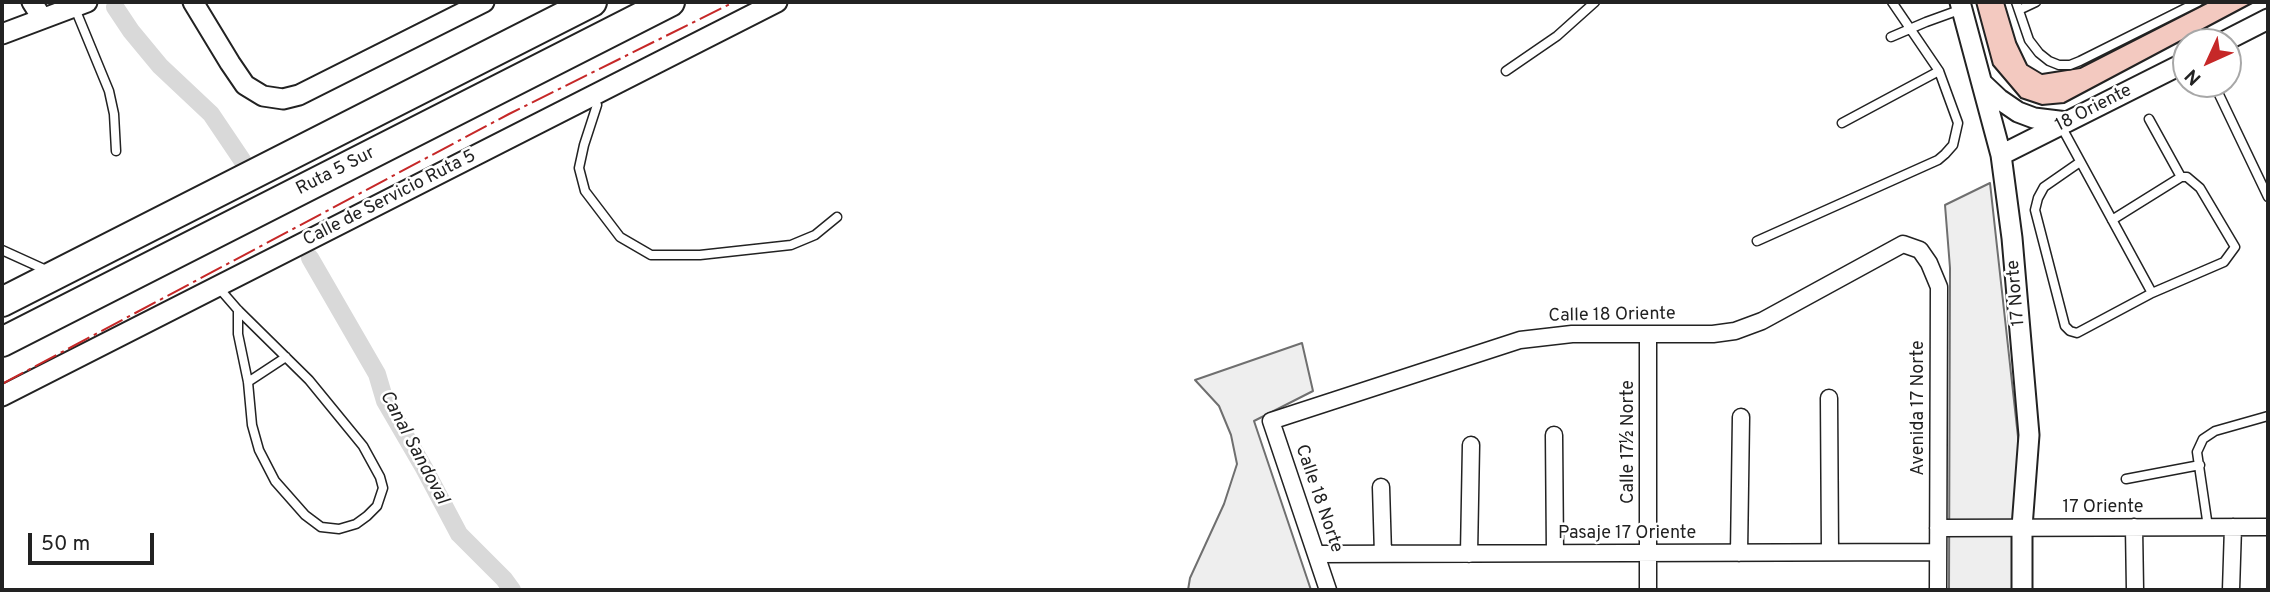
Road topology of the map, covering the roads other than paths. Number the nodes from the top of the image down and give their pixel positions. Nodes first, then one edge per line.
1 (193, 2) edge
2 (484, 2) edge
3 (592, 2) edge
4 (670, 2) edge
5 (777, 2) edge
6 (1595, 2) edge
7 (1892, 2) edge
8 (2036, 2) edge
9 (2198, 2) edge
10 (81, 4) edge
11 (1961, 6) edge
12 (2018, 6) edge
13 (37, 10) edge
14 (2268, 19) edge
15 (1910, 29) junction
16 (2242, 32) edge
17 (2, 34) edge
18 (1891, 37) dead end
19 (2172, 69) edge
20 (1506, 71) dead end
21 (1939, 71) junction
22 (1982, 82) junction
23 (592, 96) junction
24 (2221, 98) edge
25 (2149, 120) dead end
26 (1842, 123) dead end
27 (2064, 124) junction
28 (116, 151) dead end
29 (2001, 155) junction
30 (2080, 162) junction
31 (2181, 177) junction
32 (2268, 197) edge
33 (837, 217) dead end
34 (2112, 220) junction
35 (1757, 241) dead end
36 (1903, 244) joint
37 (2, 250) edge
38 (55, 275) junction
39 (218, 287) junction
40 (2152, 293) junction
41 (2, 302) edge
42 (237, 310) junction
43 (1648, 335) junction
44 (2, 342) edge
45 (286, 357) junction
46 (248, 382) junction
47 (2, 396) edge
48 (1829, 398) dead end
49 (2268, 416) edge
50 (1741, 417) dead end
51 (1272, 421) joint
52 (1554, 435) dead end
53 (1471, 445) dead end
54 (2200, 465) junction
55 (2126, 479) dead end
56 (1381, 486) dead end
57 (2022, 527) junction
58 (2134, 527) junction
59 (2208, 527) junction
60 (2233, 527) junction
61 (2268, 527) edge
62 (1938, 528) junction
63 (1830, 552) junction
64 (1938, 552) junction
65 (1555, 553) junction
66 (1648, 553) junction
67 (1739, 553) junction
68 (1316, 554) junction
69 (1383, 554) junction
70 (1469, 554) junction
71 (1328, 590) edge
72 (1648, 590) edge
73 (1938, 590) edge
74 (2022, 590) edge
75 (2135, 590) edge
76 (2231, 590) edge

1 - 2 street
3 - 38 highway, Ruta 5 Sur
4 - 44 highway, Ruta 5 Sur
5 - 23 street, Calle de Servicio Ruta 5
6 - 20 lane
7 - 15 lane
8 - 12 lane
9 - 12 lane
10 - 13 street
10 - 28 lane
11 - 15 lane
11 - 22 street, 17 Norte
13 - 17 street
14 - 16 street
15 - 18 lane
15 - 21 lane
19 - 27 street, 18 Oriente
21 - 26 lane
21 - 35 lane
22 - 27 street
22 - 29 street, 17 Norte
23 - 33 lane
23 - 39 street, Calle de Servicio Ruta 5
24 - 32 lane
25 - 31 lane
27 - 29 street, 18 Oriente
27 - 30 lane
29 - 57 street, 17 Norte
30 - 34 lane
30 - 40 lane
31 - 34 lane
31 - 40 lane
34 - 40 lane
36 - 43 street, Calle 18 Oriente
36 - 62 street, Avenida 17 Norte
37 - 38 lane
38 - 41 highway, Ruta 5 Sur
39 - 42 lane
39 - 47 street, Calle de Servicio Ruta 5
42 - 45 lane
42 - 46 lane
43 - 51 street, Calle 18 Oriente
43 - 66 street, Calle 17½ Norte
45 - 46 lane
45 - 46 lane
48 - 63 street
49 - 54 lane
50 - 67 street
51 - 68 street, Calle 18 Norte
52 - 65 street
53 - 70 street
54 - 55 lane
54 - 59 lane
56 - 69 street
57 - 58 street, 17 Oriente
57 - 62 street, 17 Oriente
57 - 74 street, 17 Norte
58 - 59 street, 17 Oriente
58 - 75 street
59 - 60 street, 17 Oriente
60 - 61 street, 17 Oriente
60 - 76 street
62 - 64 street, Avenida 17 Norte
63 - 64 street, Pasaje 17 Oriente
63 - 67 street, Pasaje 17 Oriente
64 - 73 street, Avenida 17 Norte
65 - 66 street, Pasaje 17 Oriente
65 - 70 street, Pasaje 17 Oriente
66 - 67 street, Pasaje 17 Oriente
66 - 72 street, Calle 17½ Norte
68 - 69 street, Pasaje 17 Oriente
68 - 71 street, Calle 18 Norte
69 - 70 street, Pasaje 17 Oriente

